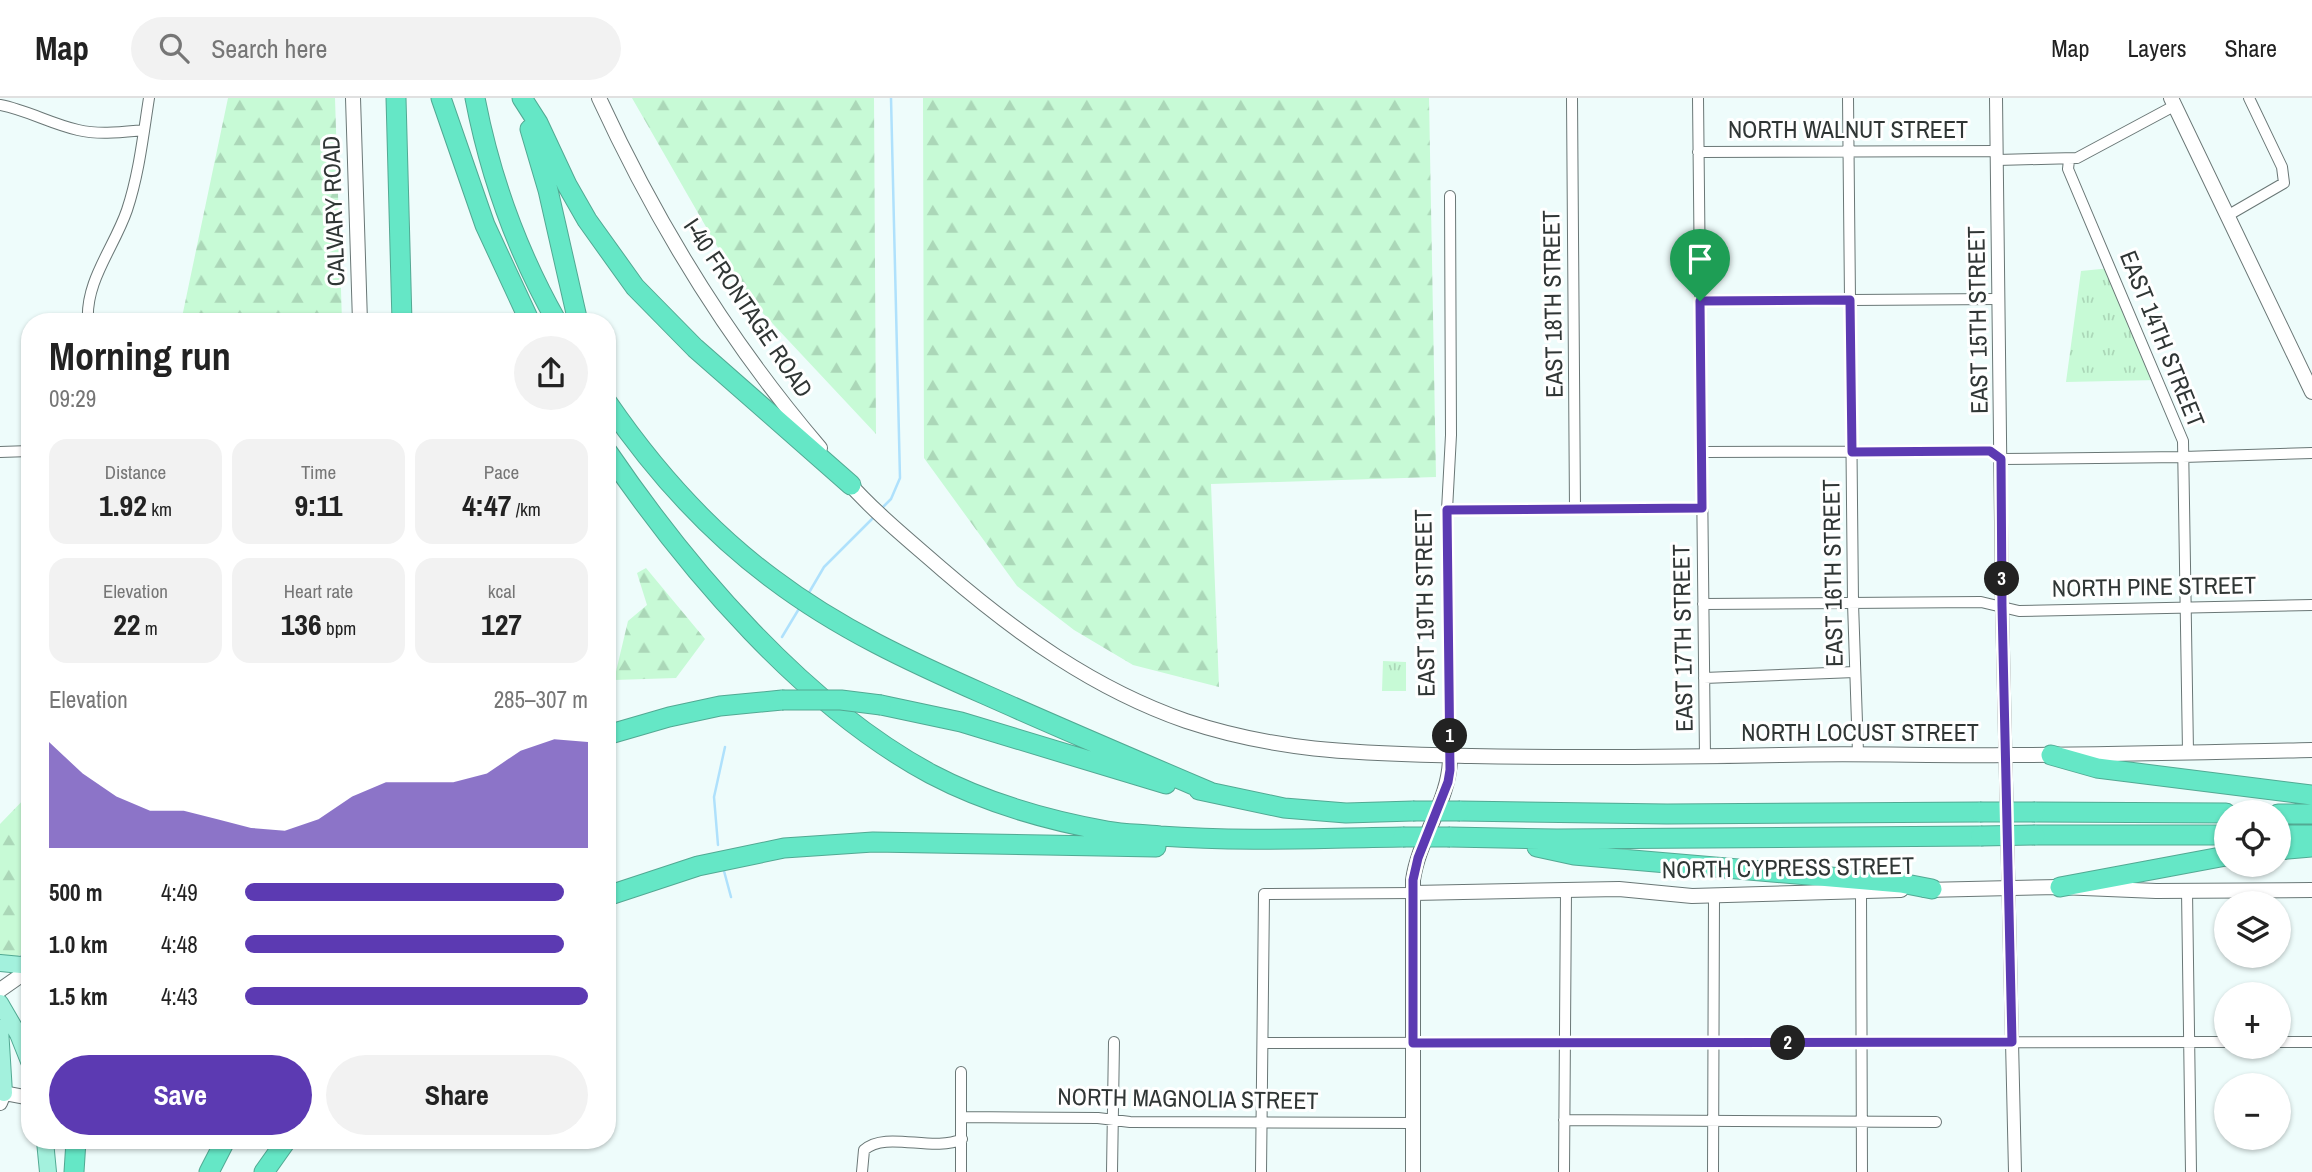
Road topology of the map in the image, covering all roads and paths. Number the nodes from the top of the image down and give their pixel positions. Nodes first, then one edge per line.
1 (149, 98) edge
2 (353, 98) edge
3 (396, 98) edge
4 (441, 98) edge
5 (475, 98) edge
6 (521, 98) edge
7 (600, 98) edge
8 (1572, 98) edge
9 (1698, 98) edge
10 (1848, 98) edge
11 (1996, 98) edge
12 (2249, 98) edge
13 (2173, 102) edge
14 (2, 106) edge
15 (144, 130) junction
16 (1698, 152) junction
17 (1849, 152) junction
18 (1997, 155) junction
19 (2069, 160) junction
20 (1450, 196) dead end
21 (2227, 216) junction
22 (1999, 299) junction
23 (1850, 300) junction
24 (1700, 301) junction
25 (88, 313) edge
26 (360, 313) edge
27 (402, 313) edge
28 (526, 313) edge
29 (551, 313) edge
30 (576, 313) edge
31 (2312, 392) edge
32 (616, 415) edge
33 (21, 451) edge
34 (0, 452) edge
35 (1702, 452) junction
36 (1852, 452) junction
37 (2312, 453) edge
38 (2183, 457) junction
39 (2001, 459) junction
40 (616, 464) edge
41 (851, 485) junction
42 (1702, 508) junction
43 (1575, 509) junction
44 (1447, 510) junction
45 (1853, 603) junction
46 (1703, 604) junction
47 (2312, 605) edge
48 (2002, 606) junction
49 (2187, 607) junction
50 (1855, 672) junction
51 (1704, 678) junction
52 (616, 733) edge
53 (2312, 750) edge
54 (2188, 752) junction
55 (1858, 754) junction
56 (1450, 755) junction
57 (2007, 755) junction
58 (2051, 755) junction
59 (1705, 757) junction
60 (1210, 792) junction
61 (2312, 795) edge
62 (2214, 813) edge
63 (2291, 814) edge
64 (2312, 814) edge
65 (2214, 835) edge
66 (2291, 835) edge
67 (2312, 835) edge
68 (1488, 837) junction
69 (1205, 839) junction
70 (2312, 847) edge
71 (2291, 849) edge
72 (2214, 858) edge
73 (2060, 887) junction
74 (2009, 888) junction
75 (1932, 889) junction
76 (1566, 890) junction
77 (2312, 890) edge
78 (2186, 891) junction
79 (1861, 892) junction
80 (616, 893) edge
81 (1413, 893) junction
82 (1714, 895) junction
83 (0, 963) edge
84 (21, 965) edge
85 (21, 975) edge
86 (0, 990) edge
87 (0, 1003) edge
88 (0, 1028) edge
89 (1114, 1042) dead end
90 (1862, 1042) junction
91 (2012, 1042) junction
92 (2189, 1042) junction
93 (2214, 1042) edge
94 (2291, 1042) edge
95 (2312, 1042) edge
96 (1263, 1043) junction
97 (1413, 1043) junction
98 (1565, 1043) junction
99 (1713, 1043) junction
100 (21, 1045) edge
101 (21, 1070) edge
102 (961, 1072) dead end
103 (2, 1098) edge
104 (21, 1098) edge
105 (962, 1117) junction
106 (1113, 1120) junction
107 (1564, 1120) junction
108 (1713, 1121) junction
109 (1862, 1122) junction
110 (1936, 1122) dead end
111 (1262, 1123) junction
112 (1413, 1124) junction
113 (962, 1139) junction
114 (46, 1149) edge
115 (75, 1149) edge
116 (221, 1149) edge
117 (280, 1149) edge
118 (48, 1172) edge
119 (74, 1172) edge
120 (209, 1172) edge
121 (264, 1172) edge
122 (862, 1172) edge
123 (961, 1172) edge
124 (1112, 1172) edge
125 (1261, 1172) edge
126 (1413, 1172) edge
127 (1564, 1172) edge
128 (1713, 1172) edge
129 (1862, 1172) edge
130 (2015, 1172) edge
131 (2191, 1172) edge

1 - 15 street
2 - 26 main road, CALVARY ROAD
3 - 27 highway
4 - 28 highway
5 - 29 highway
6 - 30 highway
6 - 41 highway
7 - 41 main road, I-40 FRONTAGE ROAD
8 - 43 street, EAST 18TH STREET
9 - 16 street, EAST 17TH STREET
10 - 17 street, EAST 16TH STREET
11 - 18 street, EAST 15TH STREET
12 - 21 street
13 - 19 street, NORTH WALNUT STREET
13 - 21 main road
14 - 15 street
15 - 25 street
16 - 17 street, NORTH WALNUT STREET
16 - 24 street, EAST 17TH STREET
17 - 18 street, NORTH WALNUT STREET
17 - 23 street, EAST 16TH STREET
18 - 19 street, NORTH WALNUT STREET
18 - 22 street, EAST 15TH STREET
19 - 38 street, EAST 14TH STREET
20 - 44 street, EAST 19TH STREET
21 - 31 main road
22 - 23 street
22 - 39 street, EAST 15TH STREET
23 - 24 street
23 - 36 street, EAST 16TH STREET
24 - 35 street, EAST 17TH STREET
32 - 60 highway
33 - 34 street
35 - 36 street
35 - 42 street, EAST 17TH STREET
36 - 39 street
36 - 45 street, EAST 16TH STREET
37 - 38 street
38 - 39 street
38 - 49 street, EAST 14TH STREET
39 - 48 street, EAST 15TH STREET
40 - 69 highway
41 - 56 main road, I-40 FRONTAGE ROAD
42 - 43 street
42 - 46 street, EAST 17TH STREET
43 - 44 street
44 - 56 street, EAST 19TH STREET
45 - 46 street, NORTH PINE STREET
45 - 48 street, NORTH PINE STREET
45 - 50 street, EAST 16TH STREET
46 - 51 street, EAST 17TH STREET
47 - 49 street, NORTH PINE STREET
48 - 49 street, NORTH PINE STREET
48 - 57 street, EAST 15TH STREET
49 - 54 street, EAST 14TH STREET
50 - 51 street
50 - 55 street, EAST 16TH STREET
51 - 59 street, EAST 17TH STREET
52 - 60 highway, bridge
53 - 54 main road, NORTH LOCUST STREET
54 - 58 main road, NORTH LOCUST STREET
55 - 57 main road, NORTH LOCUST STREET
55 - 59 main road, NORTH LOCUST STREET
56 - 59 main road, NORTH LOCUST STREET
56 - 81 main road, EAST 19TH STREET
57 - 58 main road, NORTH LOCUST STREET
57 - 74 street, EAST 15TH STREET
58 - 61 highway
60 - 62 highway, bridge
63 - 64 highway
65 - 68 highway, bridge
66 - 67 highway
68 - 69 highway, bridge
68 - 75 highway
69 - 80 highway
70 - 71 highway
72 - 73 highway
73 - 74 main road, NORTH CYPRESS STREET
73 - 78 main road, NORTH CYPRESS STREET
74 - 75 main road, NORTH CYPRESS STREET
74 - 91 street, EAST 15TH STREET
75 - 79 main road, NORTH CYPRESS STREET
76 - 81 main road, NORTH CYPRESS STREET
76 - 82 main road, NORTH CYPRESS STREET
76 - 98 street
77 - 78 main road, NORTH CYPRESS STREET
78 - 92 street
79 - 82 main road, NORTH CYPRESS STREET
79 - 90 street
81 - 96 street, NORTH CYPRESS STREET
81 - 97 main road, EAST 19TH STREET
82 - 99 street
83 - 84 main road
85 - 86 main road
87 - 100 main road
88 - 103 main road
89 - 106 street
90 - 91 street
90 - 99 street
90 - 109 street
91 - 92 street
91 - 130 street, EAST 15TH STREET
92 - 93 street
92 - 131 street
94 - 95 street
96 - 97 street
96 - 111 street
97 - 98 street
97 - 112 main road, EAST 19TH STREET
98 - 99 street
98 - 107 street
99 - 108 street
101 - 103 main road
102 - 105 street
103 - 104 main road
105 - 106 street, NORTH MAGNOLIA STREET
105 - 113 street
106 - 111 street, NORTH MAGNOLIA STREET
106 - 124 street
107 - 108 street
107 - 127 street
108 - 109 street
108 - 128 street
109 - 110 street
109 - 129 street
111 - 112 street, NORTH MAGNOLIA STREET
111 - 125 street
112 - 126 main road, EAST 19TH STREET
113 - 122 street
113 - 123 street
114 - 118 main road
115 - 119 highway
116 - 120 highway
117 - 121 highway

